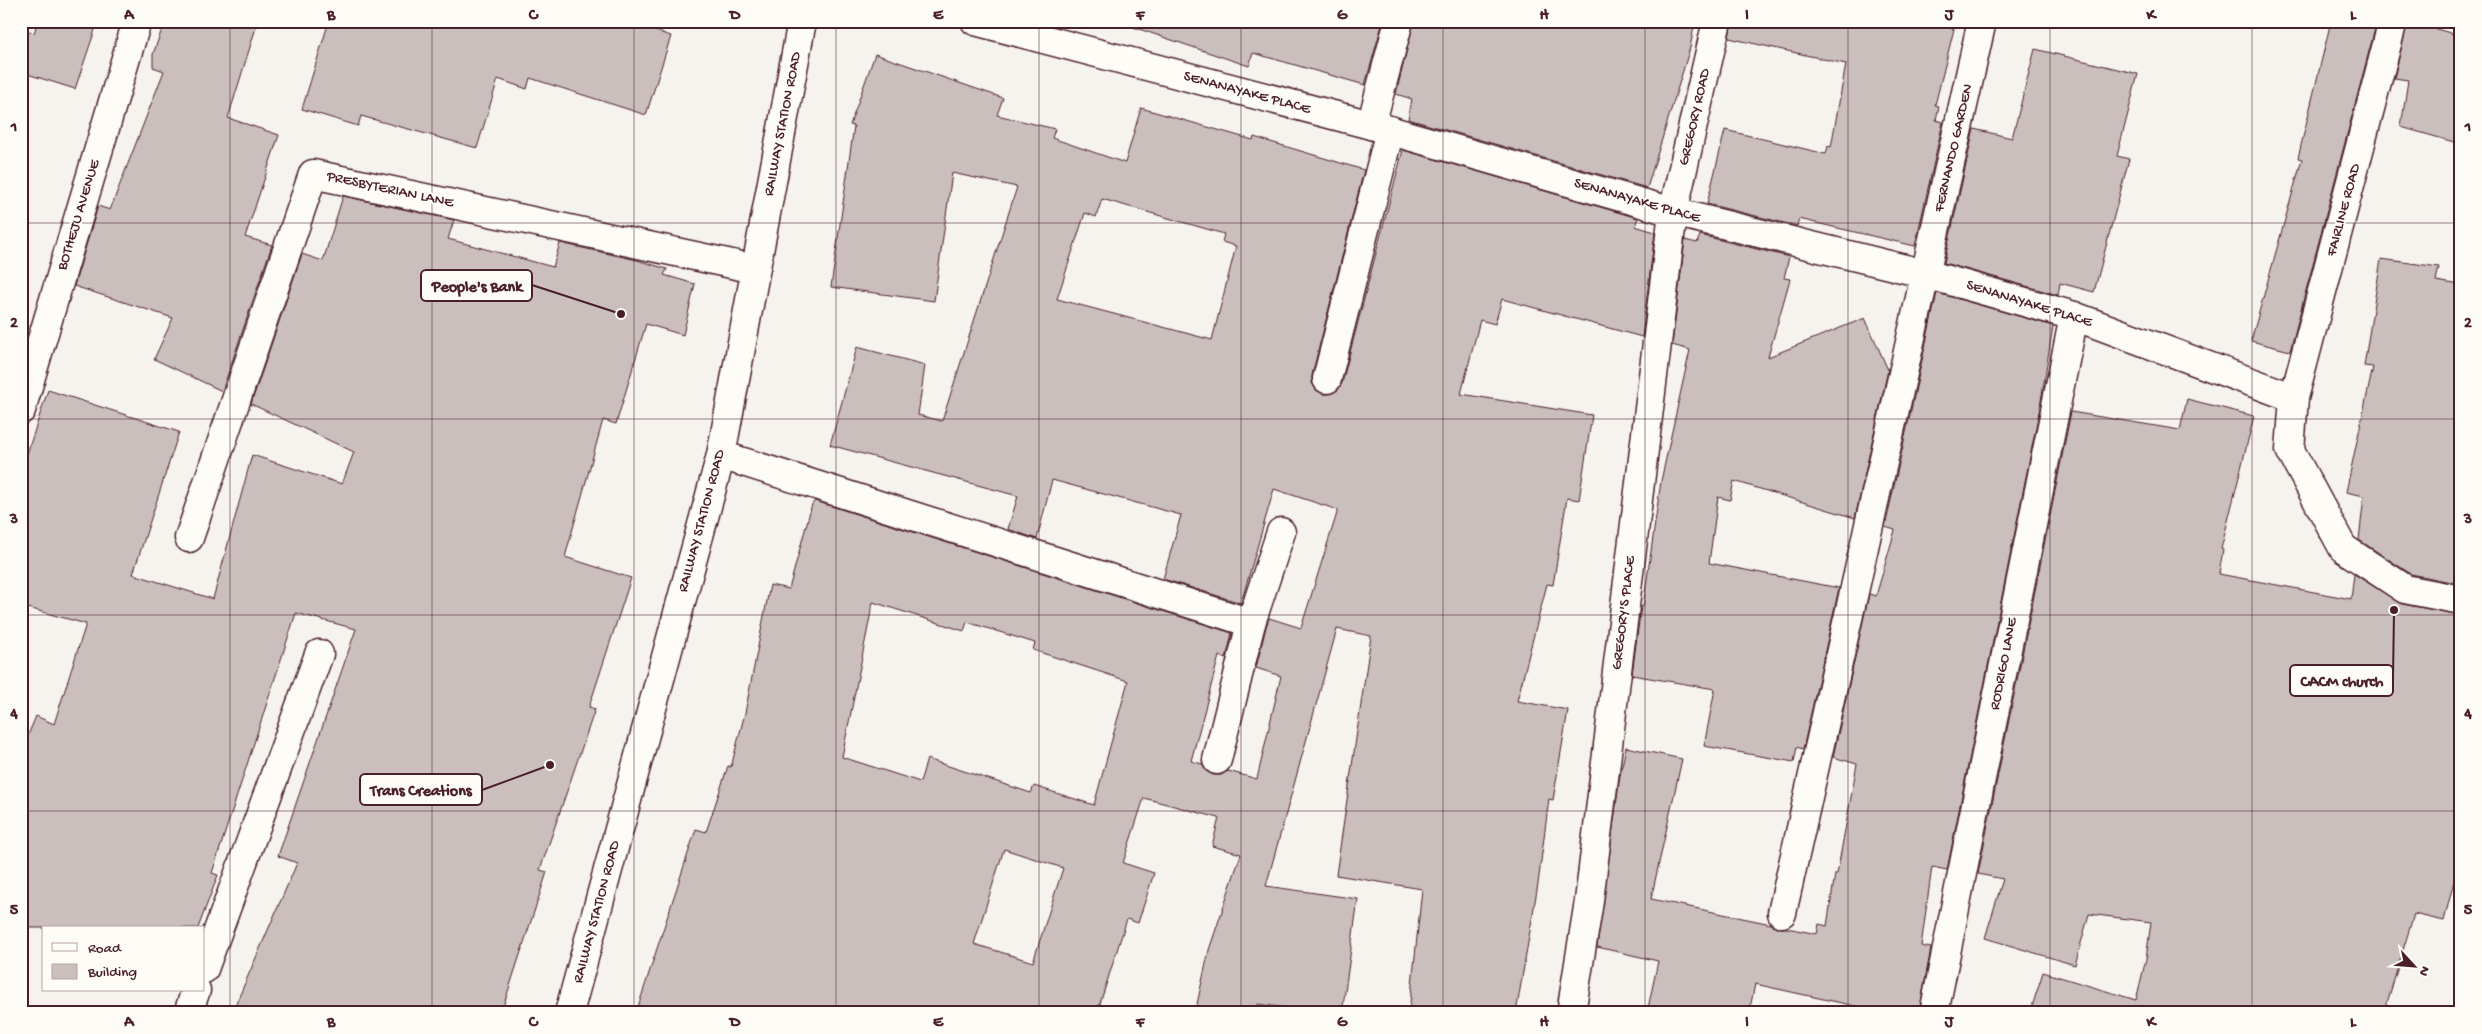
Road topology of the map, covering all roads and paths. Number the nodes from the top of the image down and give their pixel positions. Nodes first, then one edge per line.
1 (137, 21) edge
2 (802, 21) edge
3 (975, 21) edge
4 (1399, 21) edge
5 (1716, 21) edge
6 (1982, 21) edge
7 (2393, 21) edge
8 (1381, 128) junction
9 (1673, 212) junction
10 (755, 269) junction
11 (1926, 274) junction
12 (2074, 316) junction
13 (1327, 379) dead end
14 (2294, 398) junction
15 (21, 410) edge
16 (721, 455) junction
17 (1281, 532) dead end
18 (189, 538) dead end
19 (2461, 600) edge
20 (1251, 623) junction
21 (318, 654) dead end
22 (1217, 760) dead end
23 (1782, 913) dead end
24 (205, 966) edge
25 (195, 992) edge
26 (188, 1013) edge
27 (569, 1013) edge
28 (1571, 1013) edge
29 (1934, 1013) edge

1 - 15 street, BOTHEJU AVENUE
2 - 10 street, RAILWAY STATION ROAD
3 - 8 street, SENANAYAKE PLACE
4 - 8 street
5 - 9 street, GREGORY ROAD
6 - 11 street, FERNANDO GARDEN
7 - 14 street, FAIRLINE ROAD
8 - 9 street, SENANAYAKE PLACE
8 - 13 street
9 - 11 street, SENANAYAKE PLACE
9 - 28 street, GREGORY'S PLACE
10 - 16 street, RAILWAY STATION ROAD
10 - 18 street, PRESBYTERIAN LANE
11 - 12 street, SENANAYAKE PLACE
11 - 23 street, FERNANDO GARDEN
12 - 14 street, SENANAYAKE PLACE
12 - 29 street, RODRIGO LANE
14 - 19 street, FAIRLINE ROAD
16 - 20 street
16 - 27 street, RAILWAY STATION ROAD
17 - 20 street
20 - 22 street
21 - 24 street
25 - 26 street

